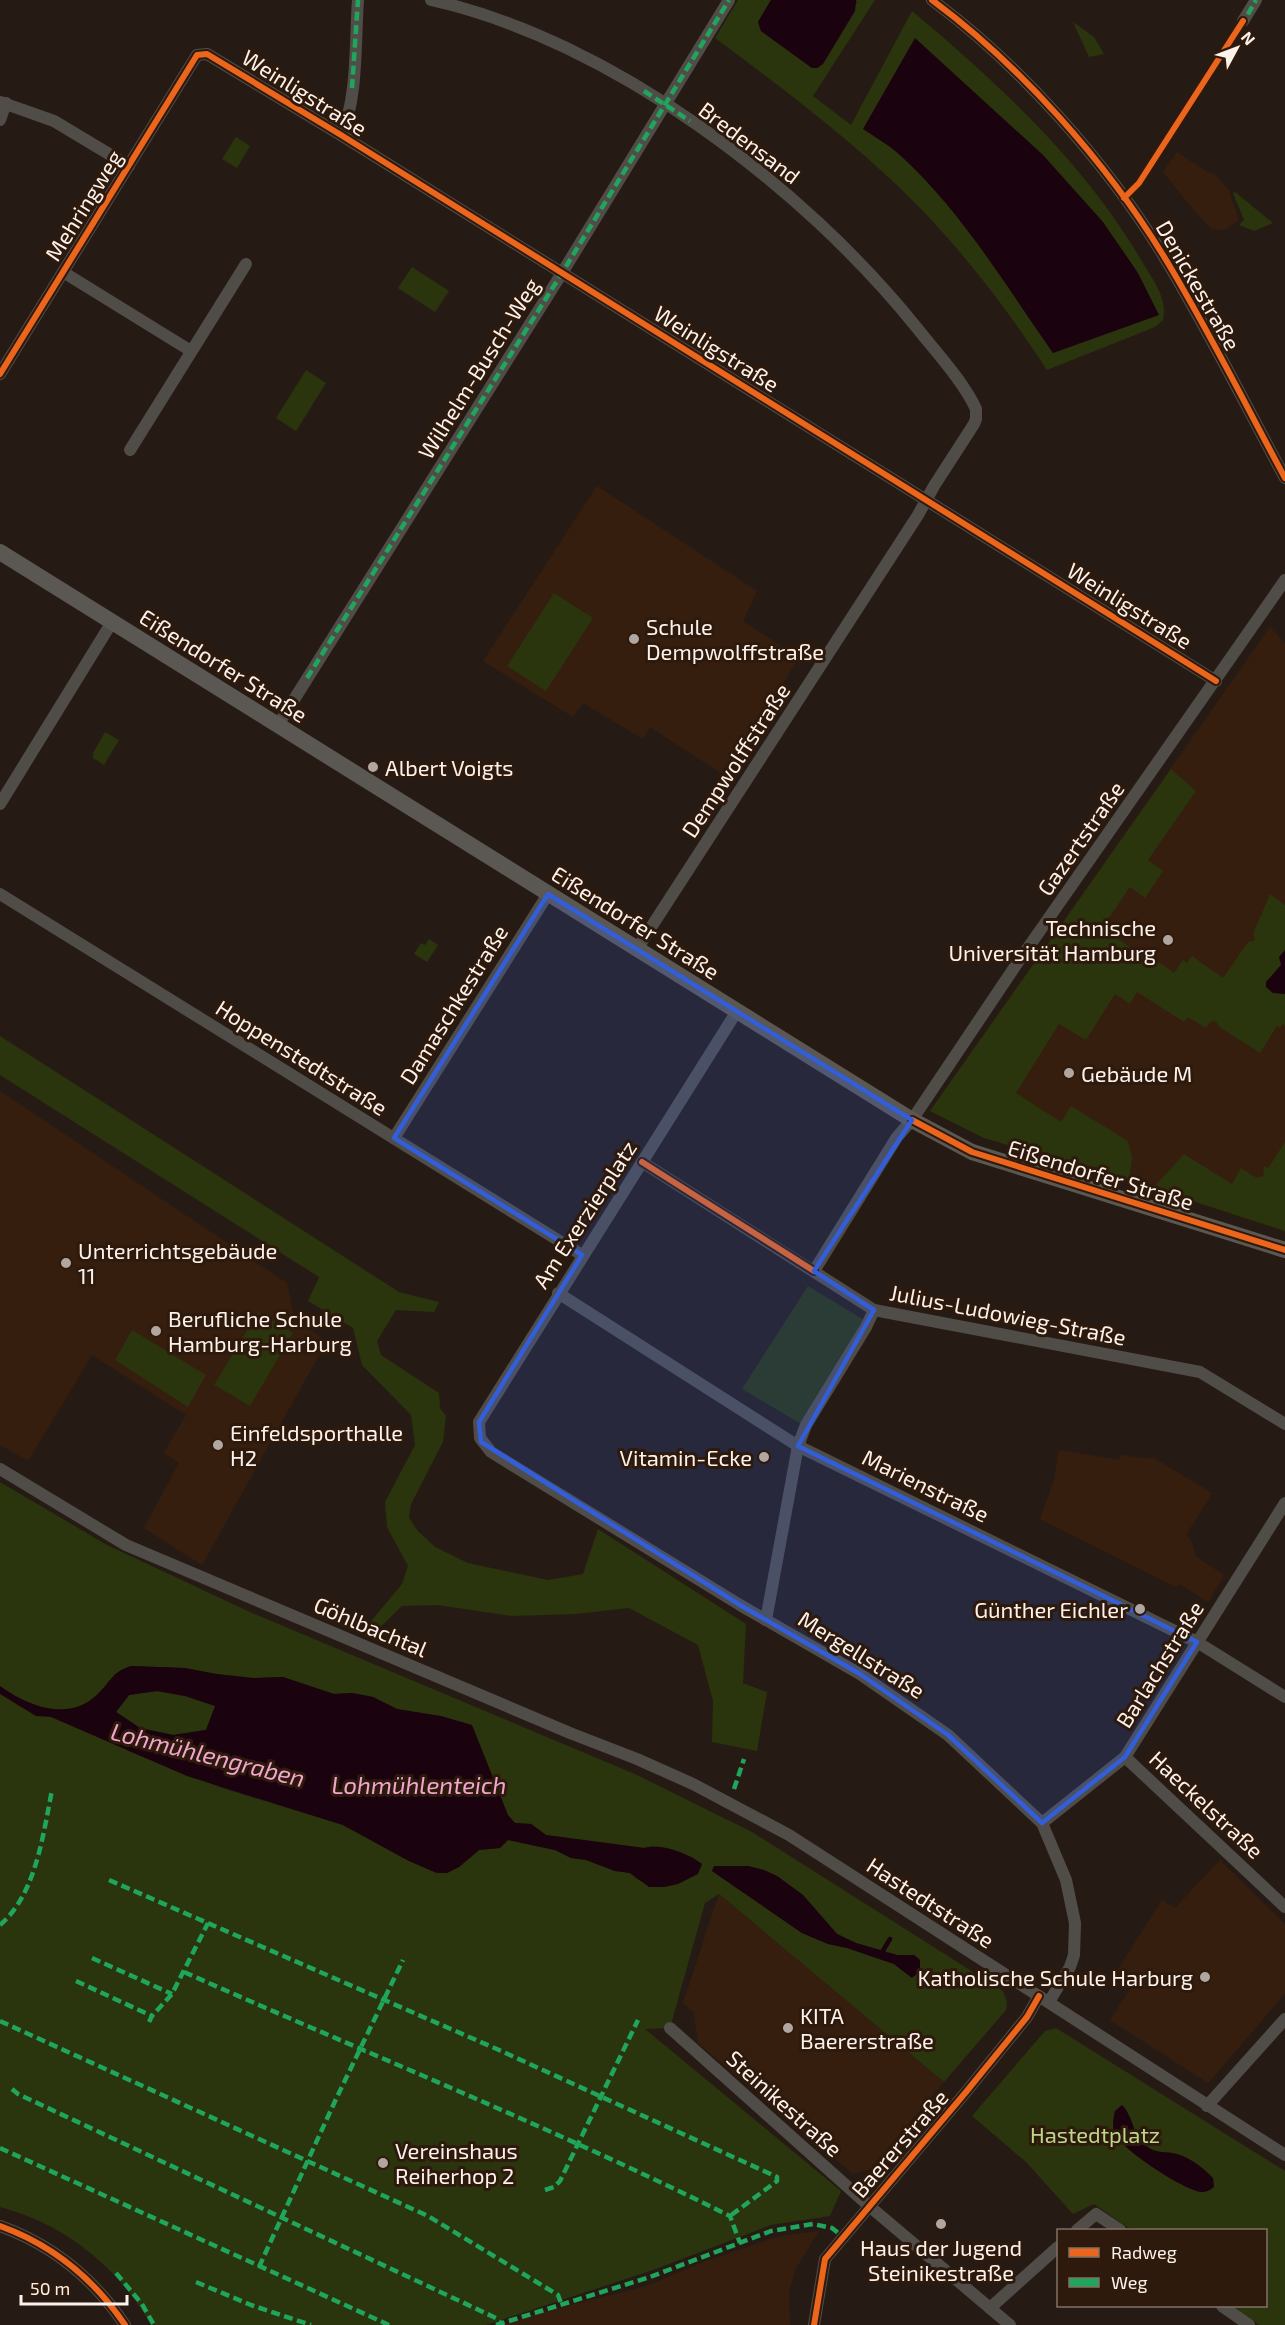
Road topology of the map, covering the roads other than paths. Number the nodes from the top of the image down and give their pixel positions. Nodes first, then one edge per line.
1 (358, 0) edge
2 (431, 0) edge
3 (729, 0) edge
4 (932, 0) edge
5 (1256, 0) edge
6 (1243, 21) dead end
7 (197, 56) joint
8 (3, 103) edge
9 (664, 104) junction
10 (0, 120) edge
11 (341, 135) junction
12 (129, 166) junction
13 (246, 264) dead end
14 (63, 272) junction
15 (562, 273) junction
16 (191, 351) junction
17 (0, 374) edge
18 (976, 409) joint
19 (130, 450) dead end
20 (1285, 478) edge
21 (927, 500) junction
22 (0, 552) edge
23 (1285, 580) edge
24 (112, 622) junction
25 (1216, 681) junction
26 (278, 725) junction
27 (0, 804) edge
28 (0, 894) edge
29 (548, 894) junction
30 (637, 949) junction
31 (737, 1011) junction
32 (912, 1120) junction
33 (394, 1138) junction
34 (642, 1162) junction
35 (1285, 1250) edge
36 (582, 1255) junction
37 (814, 1271) junction
38 (558, 1293) junction
39 (874, 1310) junction
40 (1285, 1424) edge
41 (482, 1442) joint
42 (798, 1446) junction
43 (0, 1469) edge
44 (1285, 1503) edge
45 (766, 1620) junction
46 (1197, 1642) junction
47 (1285, 1697) edge
48 (1125, 1757) junction
49 (734, 1807) joint
50 (1042, 1823) junction
51 (1285, 1907) edge
52 (1044, 1999) junction
53 (1285, 2019) edge
54 (670, 2028) dead end
55 (1207, 2106) junction
56 (1285, 2155) edge
57 (868, 2205) junction
58 (0, 2226) edge
59 (1078, 2229) edge
60 (1118, 2229) edge
61 (1057, 2249) edge
62 (1223, 2307) edge
63 (990, 2308) junction
64 (125, 2325) edge
65 (814, 2325) edge
66 (1010, 2325) edge
67 (1249, 2325) edge

1 - 11 street
2 - 9 street, Bredensand
3 - 9 street, Wilhelm-Busch-Weg
4 - 20 street, Denickestraße
5 - 6 street
7 - 11 street, Weinligstraße
7 - 12 street, Mehringweg
8 - 10 street
8 - 12 street
9 - 15 street, Wilhelm-Busch-Weg
9 - 18 street, Bredensand
11 - 15 street, Weinligstraße
12 - 14 street, Mehringweg
13 - 16 street
14 - 16 street
14 - 17 street, Mehringweg
15 - 21 street, Weinligstraße
15 - 26 street, Wilhelm-Busch-Weg
16 - 19 street
18 - 21 street, Dempwolffstraße
21 - 25 street, Weinligstraße
21 - 30 street, Dempwolffstraße
22 - 24 main road, Eißendorfer Straße
23 - 25 street, Gazertstraße
24 - 26 main road, Eißendorfer Straße
24 - 27 street
25 - 32 street, Gazertstraße
26 - 29 main road, Eißendorfer Straße
28 - 33 street, Hoppenstedtstraße
29 - 30 main road, Eißendorfer Straße
29 - 33 street, Damaschkestraße
30 - 31 main road, Eißendorfer Straße
31 - 32 main road, Eißendorfer Straße
31 - 34 street, Am Exerzierplatz
32 - 35 main road, Eißendorfer Straße
32 - 37 street, Gazertstraße
33 - 36 street, Hoppenstedtstraße
34 - 36 street, Am Exerzierplatz
34 - 37 street, Julius-Ludowieg-Straße
36 - 38 street, Am Exerzierplatz
37 - 39 street, Julius-Ludowieg-Straße
38 - 41 street, Am Exerzierplatz
38 - 42 street, Marienstraße
39 - 40 street, Julius-Ludowieg-Straße
39 - 42 street
41 - 45 street, Mergellstraße
42 - 45 street
42 - 46 street, Marienstraße
43 - 49 street, Göhlbachtal
44 - 46 street, Barlachstraße
45 - 50 street, Mergellstraße
46 - 47 street, Marienstraße
46 - 48 street, Barlachstraße
48 - 50 street, Barlachstraße
48 - 51 street, Haeckelstraße
49 - 52 street, Hastedtstraße
50 - 52 street, Mergellstraße
52 - 55 street, Hastedtstraße
52 - 57 street, Baererstraße
53 - 55 street
54 - 57 street, Steinikestraße
55 - 56 street, Hastedtstraße
57 - 63 street, Steinikestraße
57 - 65 street, Baererstraße
58 - 64 street
59 - 60 street
61 - 63 street
62 - 67 street
63 - 66 street, Steinikestraße

